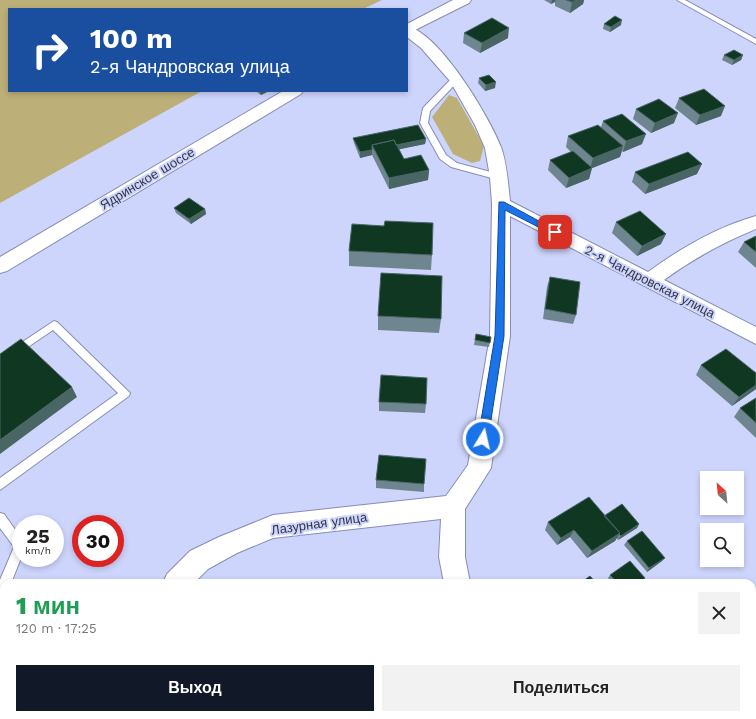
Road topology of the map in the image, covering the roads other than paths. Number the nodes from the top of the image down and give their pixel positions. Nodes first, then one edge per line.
1 (464, 0) edge
2 (680, 0) edge
3 (408, 29) edge
4 (408, 31) edge
5 (756, 42) edge
6 (456, 79) junction
7 (293, 92) edge
8 (499, 177) junction
9 (501, 204) junction
10 (756, 222) edge
11 (0, 266) edge
12 (649, 281) junction
13 (756, 336) edge
14 (0, 362) edge
15 (0, 484) edge
16 (453, 506) junction
17 (0, 518) edge
18 (7, 579) edge
19 (180, 579) edge
20 (456, 579) edge

1 - 3 main road
2 - 5 lane
4 - 6 street
6 - 8 street
6 - 8 lane
7 - 11 main road, Ядринское шоссе
8 - 9 street
9 - 12 street, 2-я Чандровская улица
9 - 16 street
10 - 12 street
12 - 13 street, 2-я Чандровская улица
14 - 15 lane
16 - 19 street, Лазурная улица
16 - 20 street
17 - 18 lane

